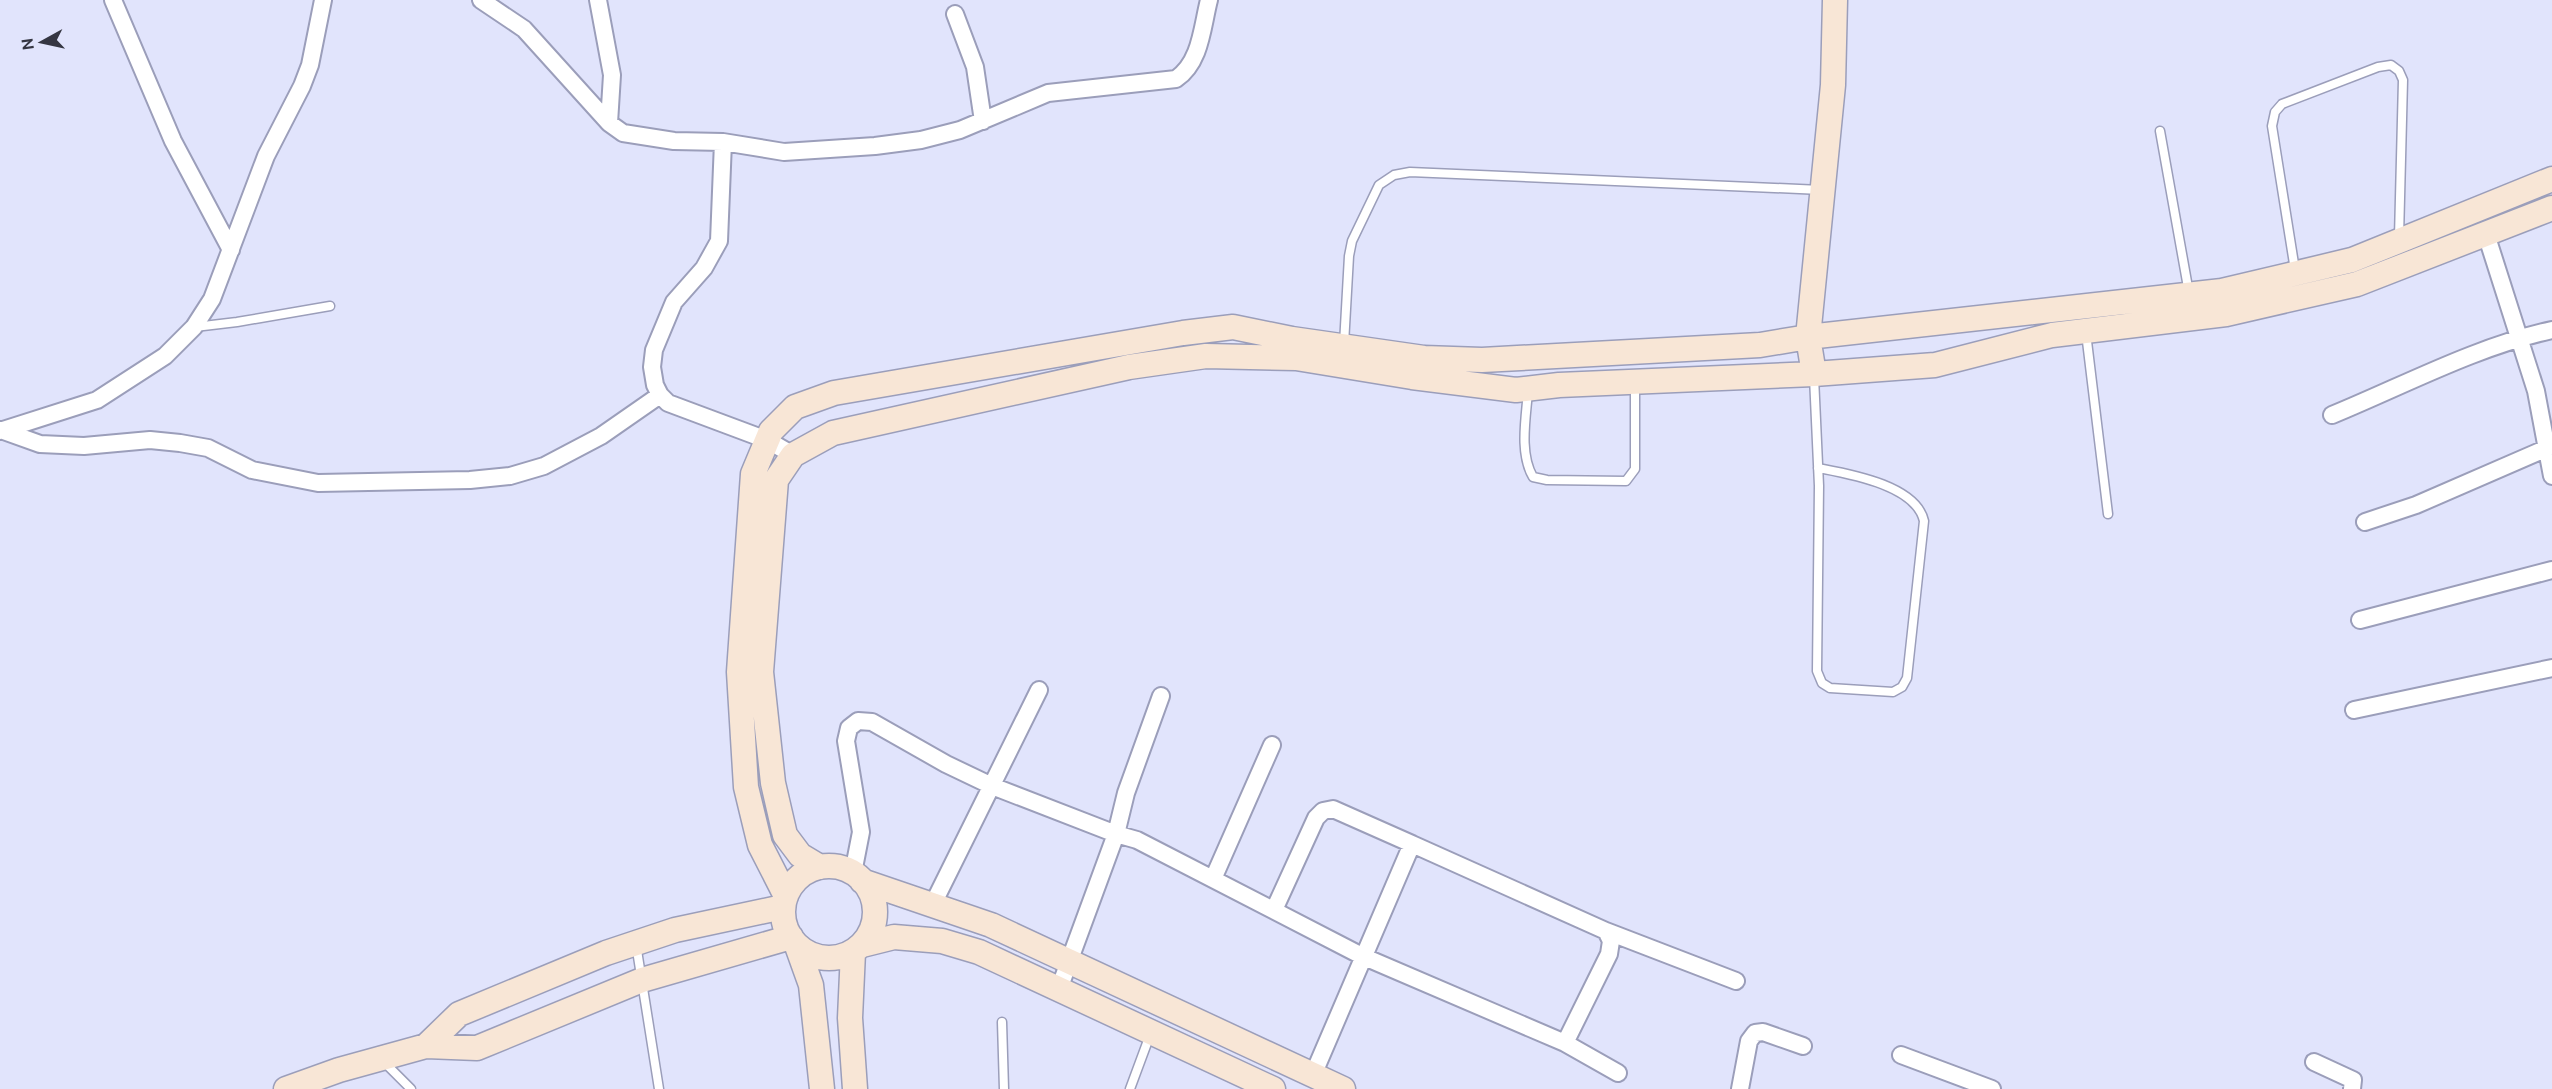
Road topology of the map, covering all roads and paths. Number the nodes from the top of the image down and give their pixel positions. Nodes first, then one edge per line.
1 (113, 0) edge
2 (323, 0) edge
3 (481, 0) edge
4 (598, 0) edge
5 (1209, 0) edge
6 (1835, 0) edge
7 (956, 14) dead end
8 (982, 121) junction
9 (609, 123) junction
10 (2160, 131) dead end
11 (723, 142) junction
12 (2552, 179) edge
13 (1822, 190) junction
14 (2552, 208) edge
15 (2486, 234) junction
16 (2399, 241) junction
17 (231, 250) junction
18 (2296, 274) junction
19 (2190, 295) junction
20 (330, 306) dead end
21 (194, 327) junction
22 (2552, 330) edge
23 (2086, 331) junction
24 (1808, 337) junction
25 (2519, 337) junction
26 (1344, 347) junction
27 (1814, 374) junction
28 (1635, 383) junction
29 (1528, 388) junction
30 (670, 402) junction
31 (2332, 415) dead end
32 (1, 430) edge
33 (767, 440) junction
34 (2549, 447) edge
35 (793, 455) junction
36 (1818, 468) junction
37 (2552, 476) edge
38 (2108, 514) dead end
39 (2365, 522) dead end
40 (2552, 570) edge
41 (2360, 620) dead end
42 (2552, 668) edge
43 (1039, 690) dead end
44 (1161, 696) dead end
45 (2354, 710) dead end
46 (1272, 745) dead end
47 (992, 786) junction
48 (1116, 834) junction
49 (1412, 844) junction
50 (820, 867) junction
51 (858, 877) junction
52 (1213, 879) junction
53 (784, 902) junction
54 (932, 906) junction
55 (1274, 910) junction
56 (1606, 931) junction
57 (636, 942) junction
58 (794, 942) junction
59 (858, 948) junction
60 (1362, 956) junction
61 (1069, 962) junction
62 (642, 980) junction
63 (1736, 981) dead end
64 (1059, 989) junction
65 (1002, 1022) dead end
66 (1151, 1032) junction
67 (1565, 1044) junction
68 (426, 1046) junction
69 (1803, 1046) dead end
70 (1901, 1055) dead end
71 (380, 1058) junction
72 (2314, 1062) dead end
73 (1618, 1073) dead end
74 (1313, 1075) junction
75 (294, 1087) edge
76 (411, 1089) edge
77 (659, 1089) edge
78 (822, 1089) edge
79 (855, 1089) edge
80 (1004, 1089) edge
81 (1130, 1089) edge
82 (1273, 1089) edge
83 (1343, 1089) edge
84 (1740, 1089) edge
85 (1992, 1089) edge
86 (2352, 1089) edge

1 - 17 street
2 - 17 street
3 - 9 street
4 - 9 street
5 - 8 street
6 - 13 street
7 - 8 street
8 - 11 street
9 - 11 street
10 - 19 lane
11 - 30 street
12 - 16 street
13 - 24 street
13 - 26 lane
14 - 15 street
15 - 23 street
15 - 25 street
16 - 18 street
16 - 18 lane
17 - 21 street
18 - 19 street
19 - 24 street
20 - 21 lane
21 - 32 street
22 - 25 street
23 - 27 street
23 - 38 lane
24 - 26 street
24 - 27 street
25 - 31 street
25 - 34 street
26 - 33 street
27 - 28 street
27 - 36 lane
28 - 29 street
28 - 29 lane
29 - 35 street
30 - 32 street
30 - 33 street
33 - 35 street
33 - 53 street
34 - 37 street
34 - 39 street
35 - 50 street
36 - 36 lane
40 - 41 street
42 - 45 street
43 - 47 street
44 - 48 street
46 - 52 street
47 - 48 street
47 - 51 street
47 - 54 street
48 - 52 street
48 - 61 street
49 - 55 street
49 - 56 street
49 - 60 street
50 - 51 street
50 - 53 street
51 - 54 street
51 - 59 street
52 - 55 street
53 - 57 street
53 - 58 street
54 - 61 street
55 - 60 street
56 - 63 street
56 - 67 street
57 - 62 lane
57 - 68 street
58 - 59 street
58 - 62 street
58 - 78 street
59 - 64 street
59 - 79 street
60 - 67 street
60 - 74 street
61 - 64 street
61 - 74 street
62 - 68 street
62 - 77 lane
64 - 66 street
65 - 80 lane
66 - 81 lane
66 - 82 street
67 - 73 street
68 - 71 street
69 - 84 street
70 - 85 street
71 - 75 street
71 - 76 lane
72 - 86 street
74 - 83 street

